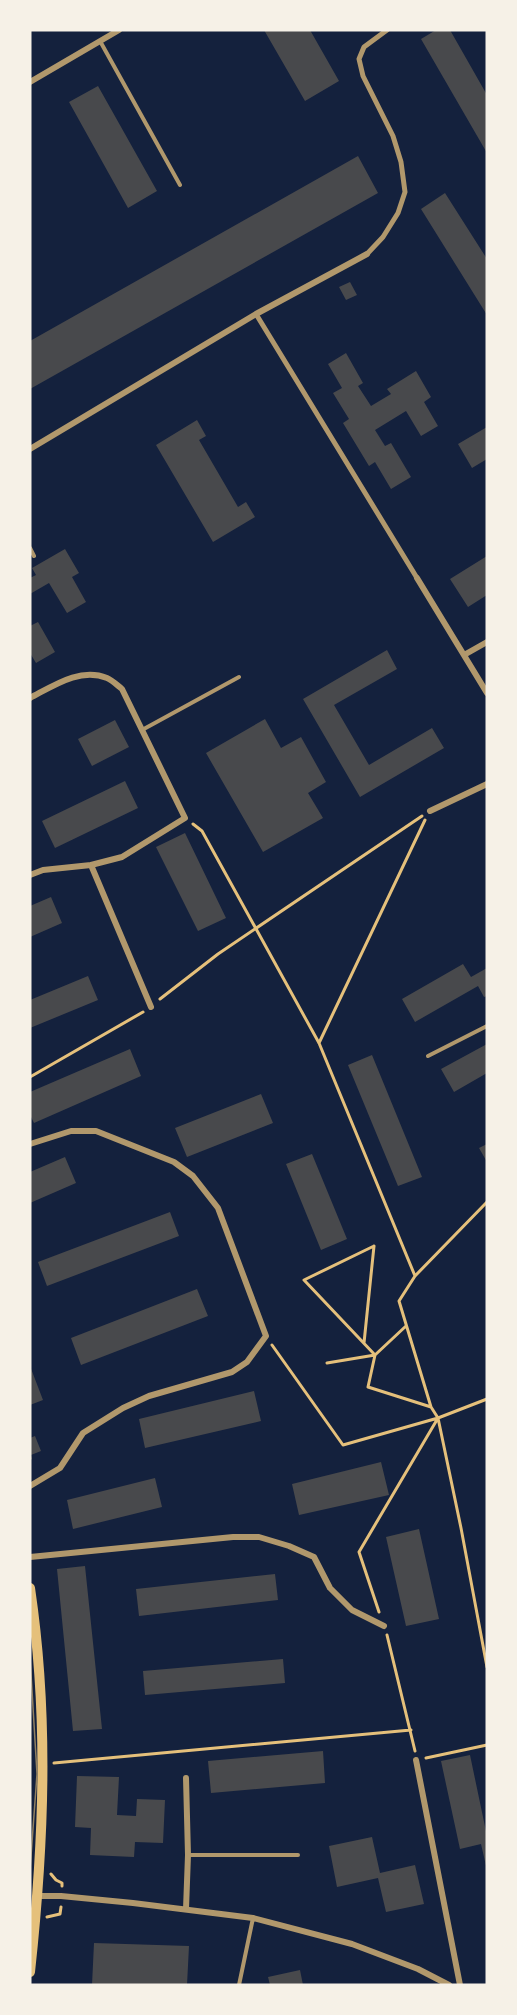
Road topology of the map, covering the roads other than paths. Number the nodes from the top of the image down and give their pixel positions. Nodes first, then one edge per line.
1 (119, 30) edge
2 (387, 30) edge
3 (100, 41) junction
4 (30, 82) edge
5 (180, 185) dead end
6 (367, 254) joint
7 (256, 314) junction
8 (30, 449) edge
9 (30, 548) edge
10 (34, 556) dead end
11 (417, 578) joint
12 (487, 642) edge
13 (464, 655) junction
14 (238, 677) dead end
15 (487, 693) edge
16 (30, 698) edge
17 (142, 731) junction
18 (487, 784) edge
19 (430, 811) road end
20 (91, 865) junction
21 (30, 875) edge
22 (151, 1007) dead end
23 (487, 1026) edge
24 (429, 1056) dead end
25 (30, 1144) edge
26 (30, 1486) edge
27 (30, 1557) edge
28 (30, 1587) edge
29 (384, 1626) road end
30 (416, 1760) road end
31 (186, 1778) dead end
32 (188, 1855) junction
33 (298, 1855) dead end
34 (37, 1896) junction
35 (186, 1909) junction
36 (253, 1918) junction
37 (30, 1972) edge
38 (239, 1985) edge
39 (449, 1985) edge
40 (460, 1985) edge

1 - 3 street
2 - 6 street
3 - 4 street
3 - 5 lane
6 - 7 street
7 - 8 street
7 - 11 street
9 - 10 lane
11 - 13 street
12 - 13 street
13 - 15 street
14 - 17 lane
16 - 17 street
17 - 20 street
18 - 19 street
20 - 21 street
20 - 22 street
23 - 24 lane
25 - 26 street
27 - 29 street
28 - 34 main road
30 - 40 street
31 - 32 street
32 - 33 lane
32 - 35 street
34 - 35 street
34 - 37 main road
35 - 36 street
36 - 38 lane
36 - 39 street

